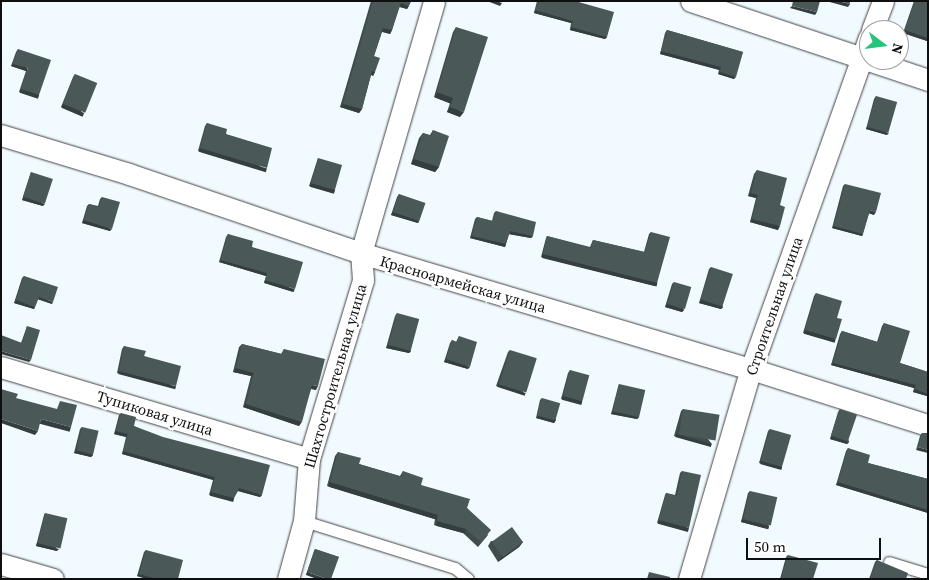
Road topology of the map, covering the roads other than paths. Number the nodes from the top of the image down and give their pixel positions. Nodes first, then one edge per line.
1 (434, 1) edge
2 (691, 1) edge
3 (883, 1) edge
4 (876, 20) edge
5 (859, 58) edge
6 (859, 61) edge
7 (897, 70) edge
8 (928, 80) edge
9 (1, 135) edge
10 (361, 254) junction
11 (1, 368) edge
12 (751, 369) junction
13 (928, 426) edge
14 (309, 459) junction
15 (304, 521) junction
16 (889, 562) dead end
17 (1, 564) edge
18 (928, 574) edge
19 (53, 579) edge
20 (288, 579) edge
21 (468, 579) edge
22 (689, 579) edge

1 - 10 street, Шахтостроительная улица
2 - 5 street
3 - 4 street
6 - 12 street, Строительная улица
7 - 8 street
9 - 10 street, Красноармейская улица
10 - 12 street, Красноармейская улица
10 - 14 street, Шахтостроительная улица
11 - 14 street, Тупиковая улица
12 - 13 street, Красноармейская улица
12 - 22 street, Строительная улица
14 - 15 street, Шахтостроительная улица
15 - 20 street, Шахтостроительная улица
15 - 21 lane
16 - 18 lane
17 - 19 street

